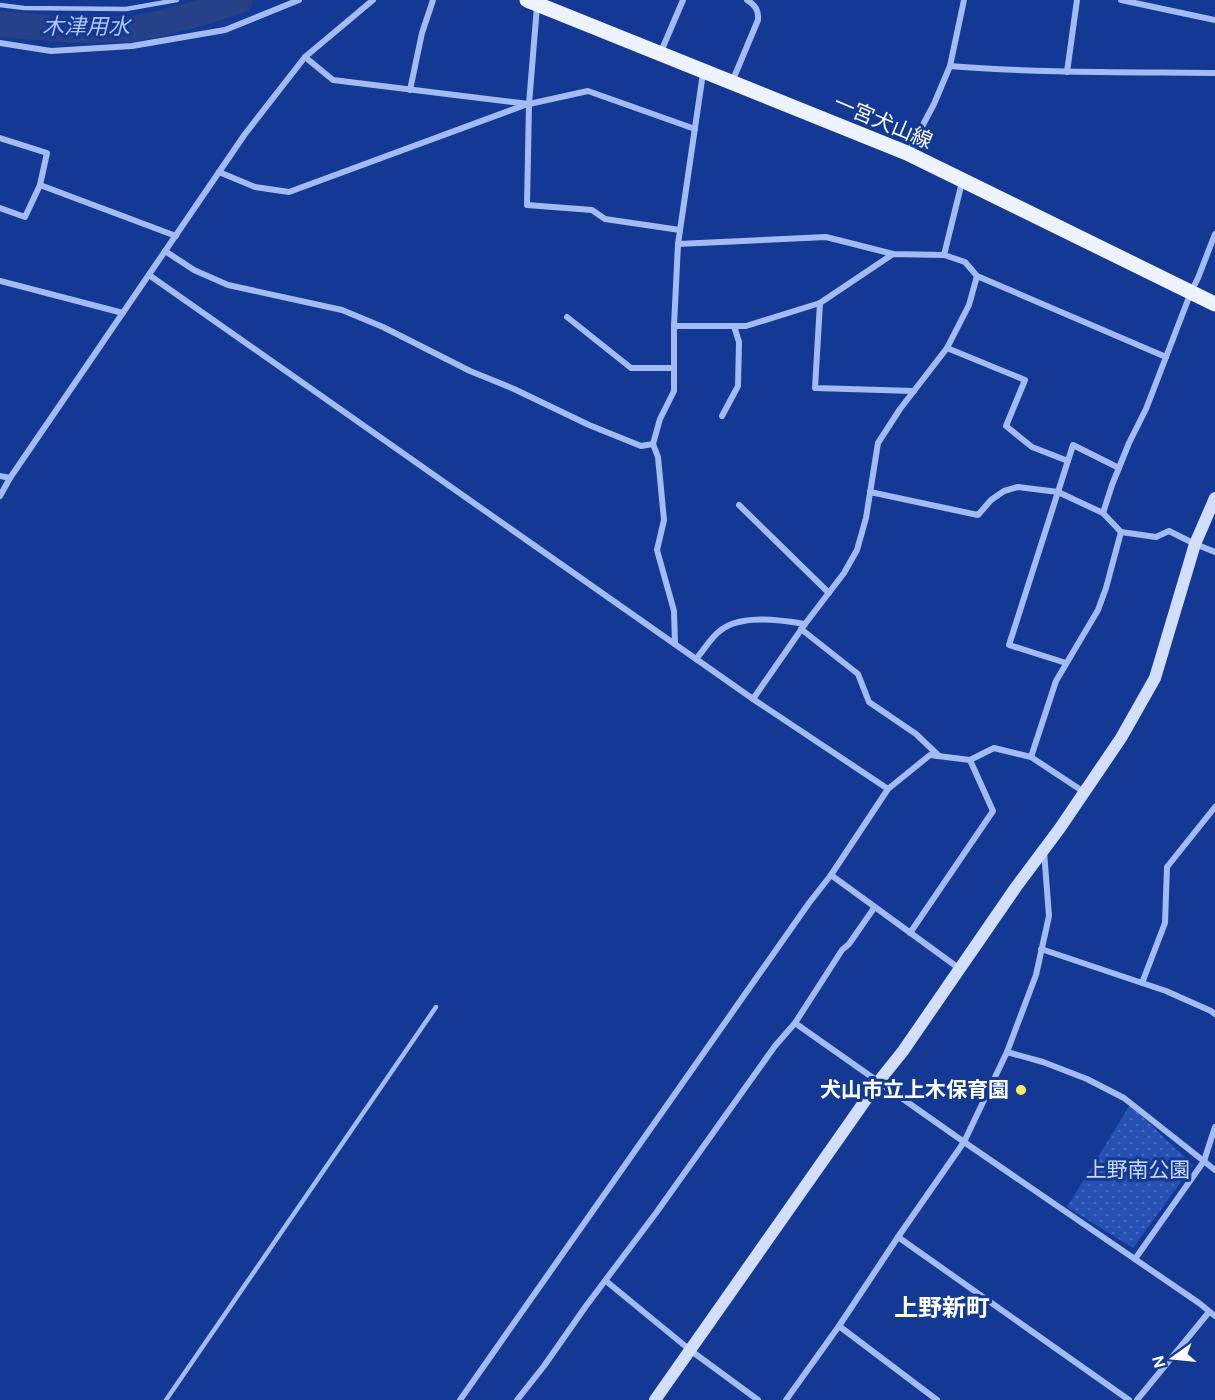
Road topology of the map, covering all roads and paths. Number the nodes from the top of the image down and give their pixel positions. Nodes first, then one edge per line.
1 (177, 0) edge
2 (298, 0) edge
3 (373, 0) edge
4 (434, 0) edge
5 (683, 0) edge
6 (747, 0) edge
7 (964, 0) edge
8 (1077, 0) edge
9 (1121, 0) edge
10 (532, 3) edge
11 (0, 5) edge
12 (1215, 20) edge
13 (0, 43) edge
14 (659, 55) junction
15 (305, 57) junction
16 (950, 66) junction
17 (703, 72) junction
18 (1067, 72) junction
19 (1215, 73) edge
20 (731, 83) junction
21 (410, 90) junction
22 (529, 104) junction
23 (695, 129) junction
24 (0, 138) edge
25 (908, 153) junction
26 (219, 172) junction
27 (963, 180) junction
28 (40, 185) junction
29 (0, 208) edge
30 (680, 230) junction
31 (1215, 234) edge
32 (176, 236) junction
33 (678, 244) junction
34 (165, 251) junction
35 (894, 254) junction
36 (944, 255) junction
37 (149, 275) junction
38 (976, 276) junction
39 (0, 281) edge
40 (1191, 292) junction
41 (820, 303) junction
42 (1215, 304) edge
43 (123, 313) junction
44 (567, 317) dead end
45 (674, 326) junction
46 (734, 326) junction
47 (947, 348) junction
48 (1166, 357) junction
49 (674, 368) junction
50 (914, 391) junction
51 (722, 416) dead end
52 (653, 444) junction
53 (1068, 461) junction
54 (1119, 468) junction
55 (0, 476) edge
56 (10, 478) junction
57 (870, 492) junction
58 (1058, 492) junction
59 (0, 496) edge
60 (1215, 498) edge
61 (739, 505) dead end
62 (1103, 513) junction
63 (1121, 532) junction
64 (1195, 544) junction
65 (1215, 552) edge
66 (829, 593) junction
67 (803, 626) junction
68 (675, 644) junction
69 (696, 659) junction
70 (1066, 663) junction
71 (753, 699) junction
72 (939, 756) junction
73 (1031, 757) junction
74 (970, 760) junction
75 (888, 789) junction
76 (1084, 792) junction
77 (1215, 807) edge
78 (1044, 850) junction
79 (831, 875) junction
80 (874, 908) junction
81 (910, 933) junction
82 (1041, 949) junction
83 (960, 969) junction
84 (1142, 982) junction
85 (436, 1006) dead end
86 (1215, 1014) edge
87 (795, 1023) junction
88 (1007, 1052) junction
89 (879, 1081) junction
90 (1215, 1127) edge
91 (964, 1142) junction
92 (1204, 1161) junction
93 (1215, 1170) edge
94 (898, 1237) junction
95 (1135, 1259) junction
96 (606, 1281) junction
97 (1212, 1314) edge
98 (839, 1326) junction
99 (690, 1350) junction
100 (166, 1400) edge
101 (460, 1400) edge
102 (517, 1400) edge
103 (655, 1400) edge
104 (758, 1400) edge
105 (786, 1400) edge
106 (937, 1400) edge
107 (1129, 1400) edge
108 (1137, 1400) edge

1 - 11 lane
2 - 13 street
3 - 15 street
4 - 21 street
5 - 14 street
6 - 20 street
7 - 16 street
8 - 18 street
9 - 12 street
10 - 14 main road, 一宮犬山線
10 - 22 street
14 - 17 main road, 一宮犬山線
15 - 21 street
15 - 26 street
16 - 18 street
16 - 25 street
17 - 20 main road, 一宮犬山線
17 - 23 street
18 - 19 street
20 - 25 main road, 一宮犬山線
21 - 22 street
22 - 23 street
22 - 26 street
22 - 30 street
23 - 30 street
24 - 28 street
25 - 27 main road, 一宮犬山線
26 - 32 street
27 - 36 street
27 - 40 main road, 一宮犬山線
28 - 29 street
28 - 32 street
30 - 33 street
31 - 40 street
32 - 34 street
33 - 35 street
33 - 45 street
34 - 37 street
34 - 52 street
35 - 36 street
35 - 41 street
36 - 38 street
37 - 43 street
37 - 68 street
38 - 47 street
38 - 48 street
39 - 43 street
40 - 42 main road, 一宮犬山線
40 - 48 street
41 - 46 street
41 - 50 street
43 - 56 street
44 - 49 street
45 - 46 street
45 - 49 street
46 - 51 street
47 - 50 street
47 - 53 street
48 - 54 street
49 - 52 street
50 - 57 street
52 - 68 street
53 - 54 street
53 - 58 street
54 - 62 street
55 - 56 street
56 - 59 street
57 - 58 street
57 - 66 street
58 - 62 street
58 - 70 street
60 - 64 street
61 - 66 street
62 - 63 street
63 - 64 street
63 - 70 street
64 - 65 street
64 - 76 street
66 - 67 street
67 - 69 street
67 - 71 street
67 - 72 street
68 - 69 street
69 - 71 street
70 - 73 street
71 - 75 street
72 - 74 street
72 - 75 street
73 - 74 street
73 - 76 street
74 - 81 street
75 - 79 street
76 - 78 street
77 - 84 street
78 - 82 street
78 - 83 street
79 - 80 street
79 - 101 street
80 - 81 street
80 - 87 street
81 - 83 street
82 - 84 street
82 - 88 street
83 - 89 street
84 - 86 street
85 - 100 lane
87 - 89 street
87 - 96 street
88 - 91 street
88 - 92 street
89 - 91 street
89 - 99 street
90 - 92 street
91 - 94 street
91 - 95 street
92 - 93 street
92 - 95 street
94 - 98 street
94 - 107 street
95 - 97 street
96 - 99 street
96 - 102 street
97 - 108 street
98 - 105 street
98 - 106 street
99 - 103 street
99 - 104 street

